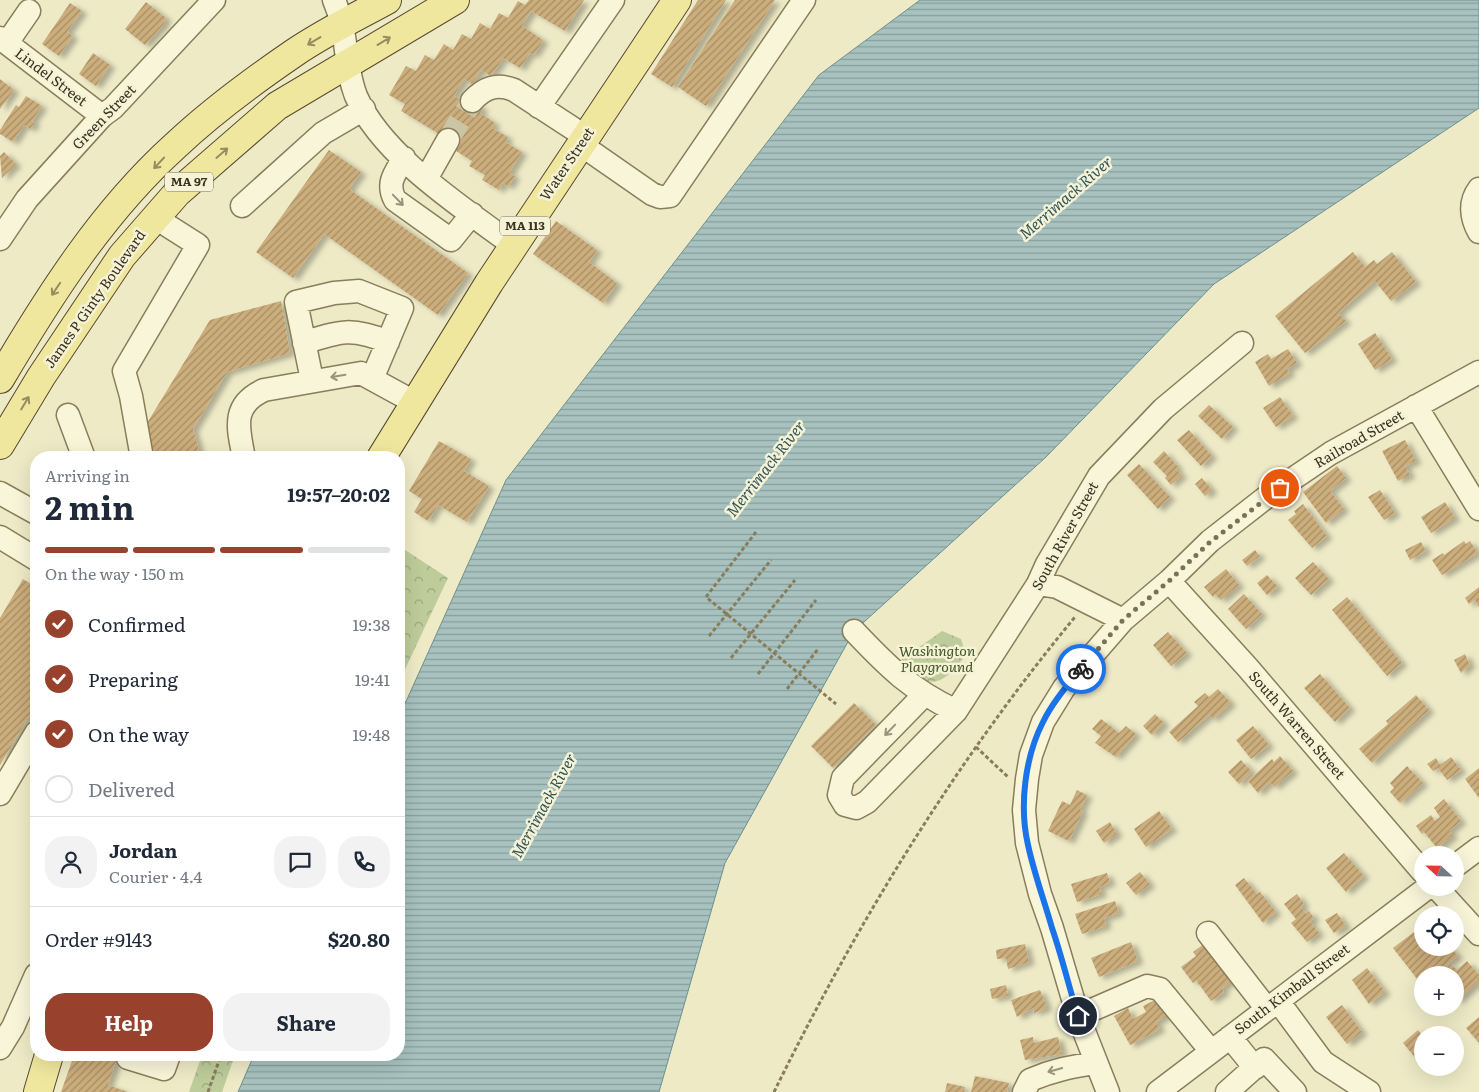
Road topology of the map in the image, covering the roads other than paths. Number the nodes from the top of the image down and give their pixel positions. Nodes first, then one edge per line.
1 (387, 0) edge
2 (456, 0) edge
3 (613, 0) edge
4 (677, 0) edge
5 (804, 0) edge
6 (211, 1) edge
7 (28, 11) dead end
8 (338, 12) edge
9 (3, 41) edge
10 (346, 63) junction
11 (472, 101) tunnel mouth
12 (539, 107) junction
13 (364, 109) junction
14 (102, 116) junction
15 (448, 140) tunnel mouth
16 (583, 141) junction
17 (404, 158) junction
18 (426, 179) junction
19 (1479, 189) edge
20 (242, 206) dead end
21 (472, 214) junction
22 (154, 218) junction
23 (1479, 232) edge
24 (0, 239) edge
25 (513, 245) junction
26 (388, 342) junction
27 (304, 343) junction
28 (1242, 343) dead end
29 (1479, 372) edge
30 (0, 379) edge
31 (372, 379) junction
32 (312, 380) junction
33 (414, 402) junction
34 (1416, 406) junction
35 (68, 415) dead end
36 (0, 445) edge
37 (81, 451) edge
38 (141, 451) edge
39 (243, 451) edge
40 (385, 451) edge
41 (0, 493) edge
42 (1479, 508) edge
43 (30, 510) edge
44 (0, 537) edge
45 (30, 555) edge
46 (1169, 581) junction
47 (1038, 584) junction
48 (1123, 620) junction
49 (854, 631) dead end
50 (924, 695) junction
51 (956, 711) junction
52 (30, 743) edge
53 (0, 794) edge
54 (1479, 848) edge
55 (1464, 859) edge
56 (1414, 861) edge
57 (1416, 896) edge
58 (1444, 896) edge
59 (1208, 933) dead end
60 (1479, 934) edge
61 (30, 989) edge
62 (1272, 1005) junction
63 (1078, 1016) junction
64 (1230, 1037) junction
65 (0, 1048) edge
66 (1211, 1051) junction
67 (47, 1061) edge
68 (138, 1061) edge
69 (167, 1061) edge
70 (1095, 1063) junction
71 (1255, 1068) junction
72 (38, 1092) edge
73 (1024, 1092) edge
74 (1108, 1092) edge
75 (1158, 1092) edge
76 (1227, 1092) edge
77 (1295, 1092) edge
78 (1369, 1092) edge

1 - 8 main road, MA 97
10 -> 2 main road, James P Ginty Boulevard / MA 97
3 - 12 street
4 - 16 main road, Water Street / MA 113
5 - 16 street
6 - 14 street, Green Street
7 - 9 street
8 - 10 street
8 -> 30 main road, MA 97
9 - 14 street, Lindel Street
10 - 13 street
22 -> 10 main road, James P Ginty Boulevard / MA 97
11 - 12 street
12 - 16 street
13 - 17 street
13 - 20 street
14 - 24 street, Green Street
15 - 18 street
16 - 25 main road, Water Street / MA 113
17 - 18 street
17 -> 21 street
18 - 21 street
19 - 23 street
21 - 25 street
36 -> 22 main road, James P Ginty Boulevard / MA 97
22 - 38 street
25 - 33 main road, Water Street / MA 113
26 - 27 street
26 - 27 street
26 - 31 street
27 - 32 street
28 - 47 street, South River Street
29 - 34 street, Railroad Street
31 -> 32 street
31 - 33 street
32 - 39 street
33 - 40 main road, Water Street / MA 113
34 - 42 street
34 - 46 street, Railroad Street
35 - 37 street
41 - 43 street
44 - 45 street
46 - 48 street, Railroad Street
46 - 56 street, South Warren Street
47 - 48 street
47 - 51 street, South River Street
48 - 63 street, Railroad Street
49 - 50 street
50 - 51 street
50 -> 51 street, South River Street
52 - 53 street
54 - 55 street
57 - 62 street, South Kimball Street
58 - 60 street
59 - 62 street
61 - 65 street
62 - 64 street, South Kimball Street
62 - 78 street
63 - 66 street
63 - 70 street, Railroad Street
64 - 66 street, South Kimball Street
64 - 71 street
66 - 75 street, South Kimball Street
67 - 72 main road
68 - 69 street
70 -> 73 street
70 - 74 street, Railroad Street
71 - 76 street
71 - 77 street

